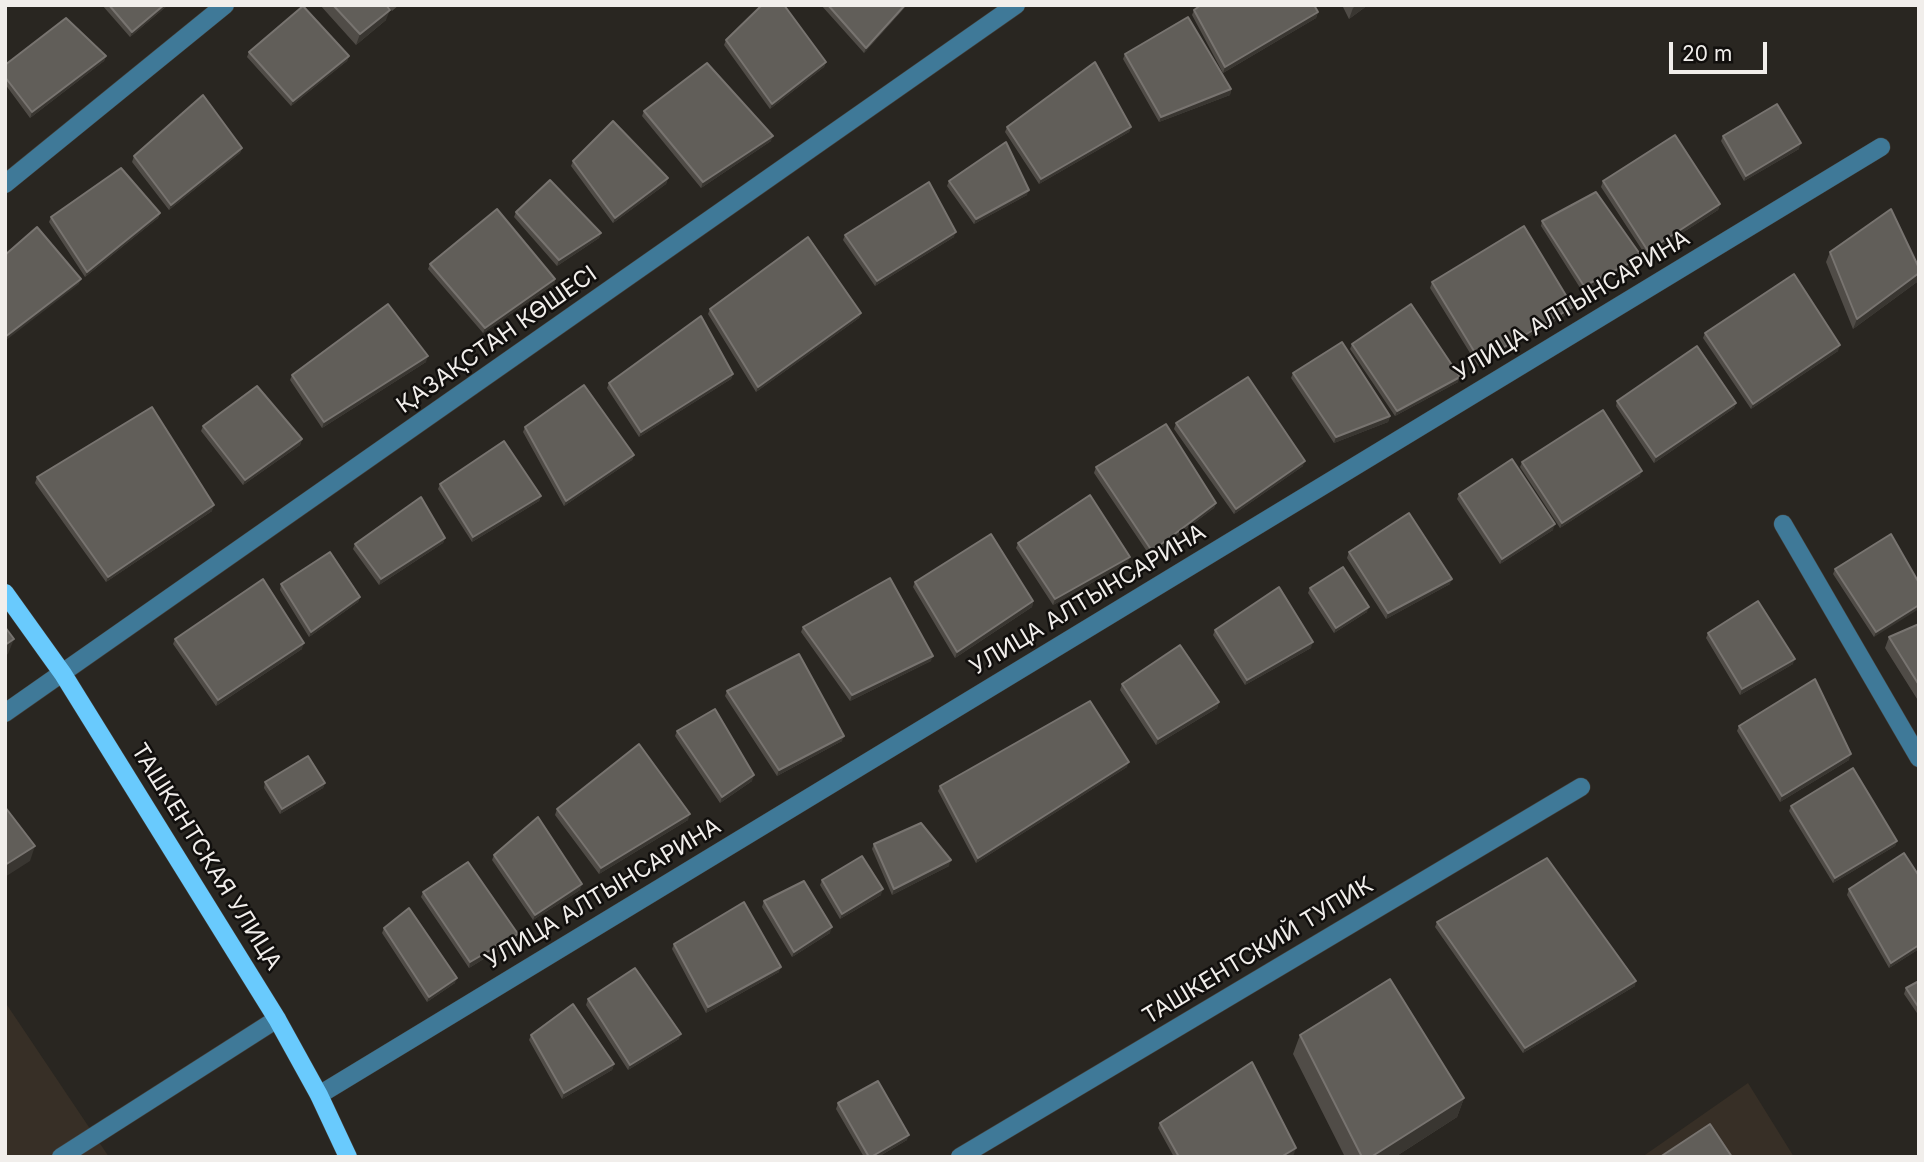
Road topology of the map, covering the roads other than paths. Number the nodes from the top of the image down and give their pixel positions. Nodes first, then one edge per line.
1 (225, 5) edge
2 (1016, 5) edge
3 (1881, 147) dead end
4 (5, 184) edge
5 (1783, 524) dead end
6 (5, 593) edge
7 (63, 674) junction
8 (5, 713) edge
9 (1919, 758) edge
10 (1581, 787) dead end
11 (277, 1019) junction
12 (319, 1095) junction
13 (61, 1157) edge
14 (348, 1157) edge
15 (960, 1157) edge

1 - 4 street
2 - 7 street, ҚАЗАҚСТАН КӨШЕСІ
3 - 12 street, УЛИЦА АЛТЫНСАРИНА
5 - 9 street
6 - 7 main road, ТАШКЕНТСКАЯ УЛИЦА
7 - 8 street, ҚАЗАҚСТАН КӨШЕСІ
7 - 11 main road, ТАШКЕНТСКАЯ УЛИЦА
10 - 15 street, ТАШКЕНТСКИЙ ТУПИК
11 - 12 main road, ТАШКЕНТСКАЯ УЛИЦА
11 - 13 street
12 - 14 main road, ТАШКЕНТСКАЯ УЛИЦА

